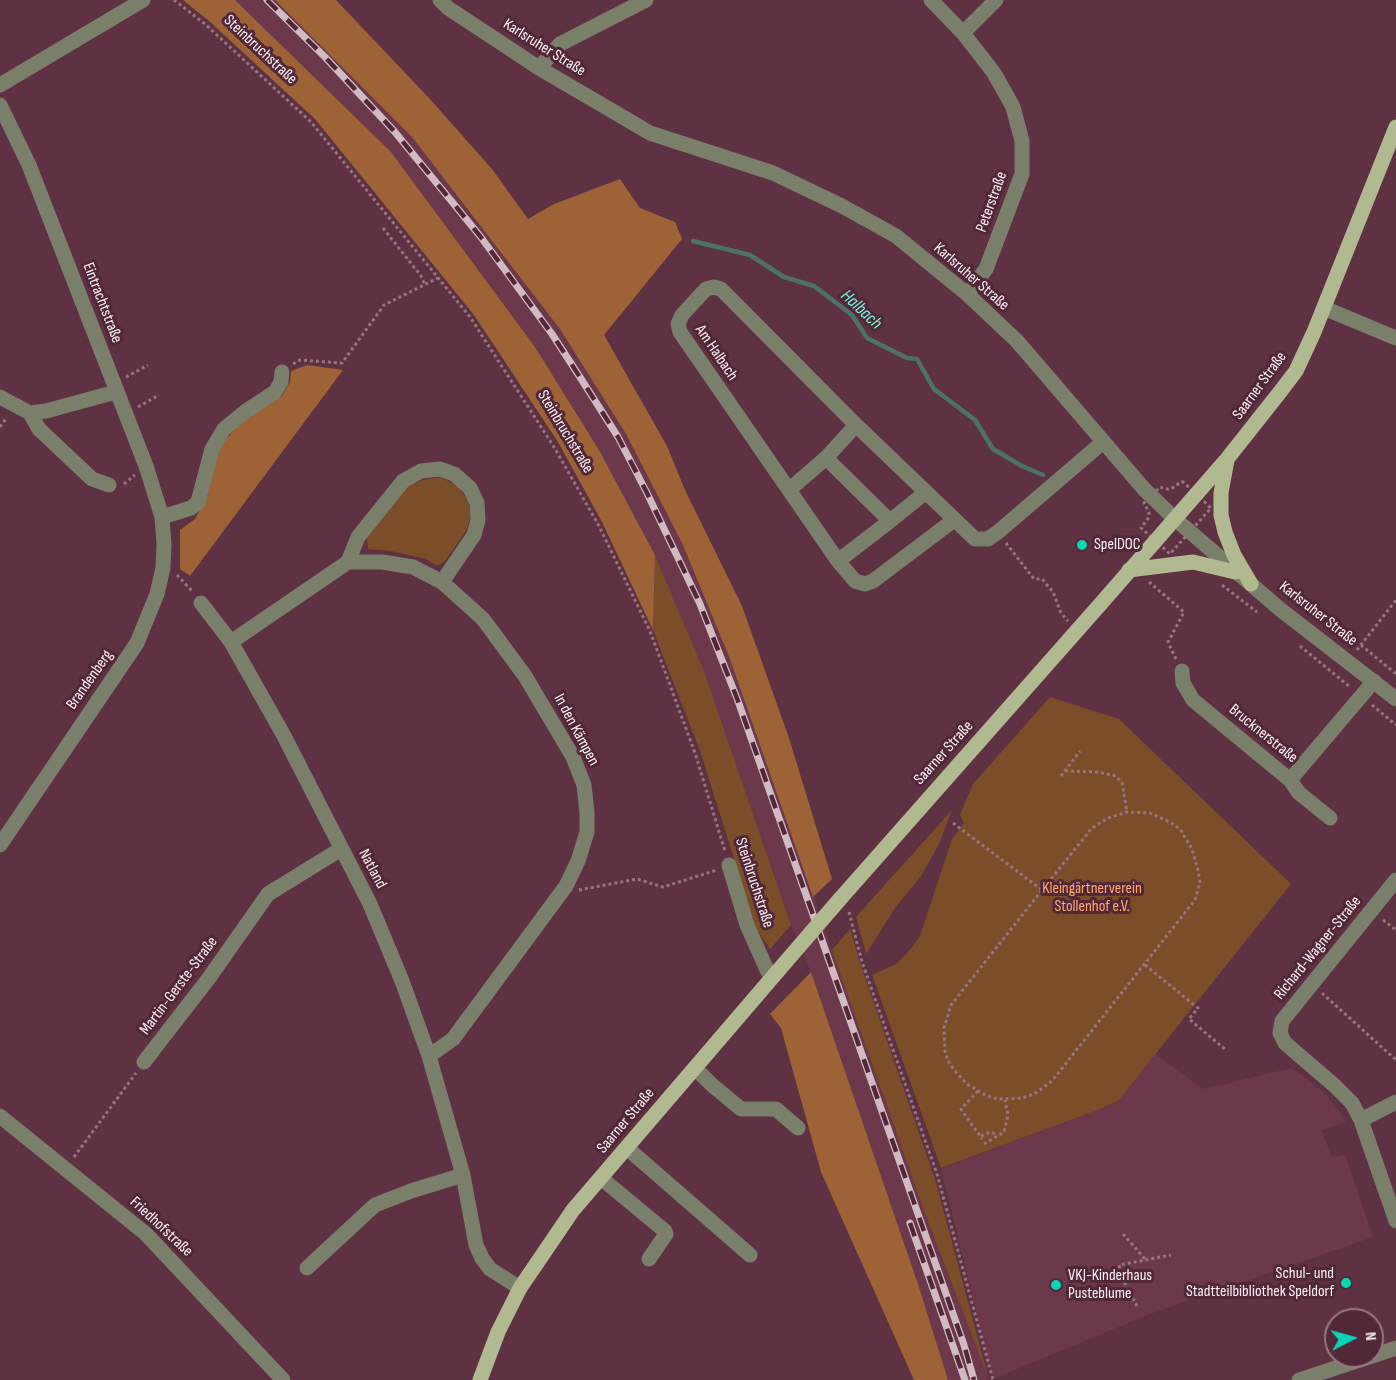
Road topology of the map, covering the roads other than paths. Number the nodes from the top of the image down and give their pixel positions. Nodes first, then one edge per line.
1 (143, 0) edge
2 (440, 0) edge
3 (646, 0) edge
4 (932, 0) edge
5 (996, 0) edge
6 (963, 33) junction
7 (539, 68) junction
8 (0, 85) edge
9 (0, 105) edge
10 (1396, 127) edge
11 (967, 294) junction
12 (1324, 308) junction
13 (1396, 338) edge
14 (282, 372) road end
15 (116, 392) junction
16 (0, 397) edge
17 (30, 412) junction
18 (856, 425) junction
19 (1103, 442) junction
20 (826, 458) junction
21 (1227, 459) junction
22 (109, 485) road end
23 (789, 489) junction
24 (926, 492) junction
25 (162, 517) junction
26 (1174, 518) junction
27 (954, 520) junction
28 (890, 521) junction
29 (838, 561) junction
30 (348, 562) junction
31 (1129, 570) junction
32 (1234, 572) junction
33 (442, 582) junction
34 (1251, 584) junction
35 (201, 603) road end
36 (231, 642) junction
37 (1182, 671) road end
38 (1374, 681) junction
39 (1396, 699) edge
40 (1290, 780) junction
41 (1330, 818) dead end
42 (0, 845) edge
43 (341, 849) junction
44 (729, 866) road end
45 (1396, 880) edge
46 (775, 974) junction
47 (429, 1056) junction
48 (144, 1062) road end
49 (695, 1068) junction
50 (1396, 1102) edge
51 (0, 1116) edge
52 (1361, 1120) junction
53 (798, 1128) dead end
54 (627, 1148) junction
55 (463, 1175) junction
56 (601, 1178) junction
57 (1396, 1221) edge
58 (750, 1255) dead end
59 (649, 1259) dead end
60 (307, 1268) dead end
61 (520, 1288) junction
62 (1396, 1348) edge
63 (283, 1380) edge
64 (480, 1380) edge
65 (1299, 1380) edge

1 - 8 street
2 - 7 street, Karlsruher Straße
3 - 7 street
4 - 6 street, Peterstraße
5 - 6 street
6 - 11 street, Peterstraße
7 - 11 street, Karlsruher Straße
9 - 15 street, Eintrachtstraße
10 - 12 main road, Saarner Straße
11 - 19 street, Karlsruher Straße
12 - 13 street
12 - 21 main road, Saarner Straße
14 - 25 street
15 - 17 street
15 - 25 street, Eintrachtstraße
16 - 17 street
17 - 22 street
18 - 20 street
18 - 23 street, Am Halbach
18 - 24 street, Am Halbach
19 - 26 street, Karlsruher Straße
19 - 27 street, Am Halbach
20 - 23 street
20 - 28 street
21 - 26 main road, Saarner Straße
21 - 34 main road
23 - 29 street, Am Halbach
24 - 27 street, Am Halbach
24 - 28 street
25 - 42 street, Brandenberg
26 - 31 main road, Saarner Straße
26 - 32 street, Karlsruher Straße
27 - 29 street, Am Halbach
28 - 29 street
30 - 33 street, In den Kämpen
30 - 33 street
30 - 36 street
31 - 32 main road
31 - 46 main road, Saarner Straße, bridge
32 - 34 street, Karlsruher Straße
33 - 47 street, In den Kämpen
34 - 38 street, Karlsruher Straße
35 - 36 street, Natland
36 - 43 street, Natland
37 - 40 street, Brucknerstraße
38 - 39 street, Karlsruher Straße
38 - 40 street, Brucknerstraße
40 - 41 street
43 - 47 street, Natland
43 - 48 street, Martin-Gerste-Straße
44 - 46 street, Steinbruchstraße
45 - 52 street, Richard-Wagner-Straße
46 - 49 main road, Saarner Straße
47 - 55 street, Natland
49 - 53 street
49 - 54 main road, Saarner Straße
50 - 52 street
51 - 63 street, Friedhofstraße
52 - 57 street
54 - 56 main road, Saarner Straße
54 - 58 street
55 - 60 street
55 - 61 street, Natland
56 - 59 street
56 - 61 main road, Saarner Straße
61 - 64 main road, Saarner Straße
62 - 65 street

